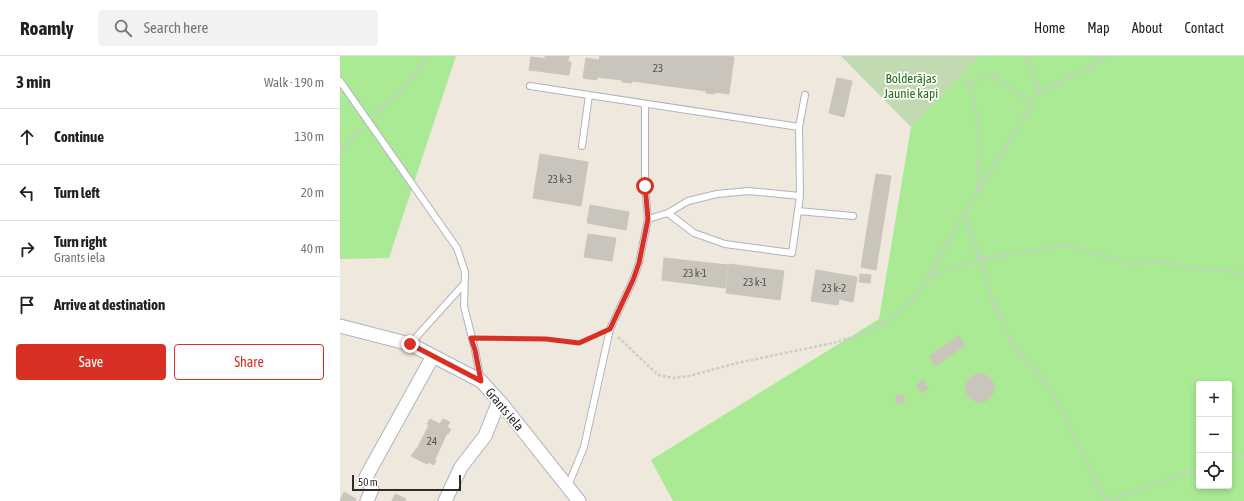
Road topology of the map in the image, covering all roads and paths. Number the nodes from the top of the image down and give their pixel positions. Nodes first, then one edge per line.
1 (429, 56) edge
2 (1024, 56) edge
3 (1109, 56) edge
4 (945, 67) dead end
5 (340, 81) edge
6 (530, 86) dead end
7 (969, 86) junction
8 (1039, 93) junction
9 (589, 95) junction
10 (805, 95) dead end
11 (645, 104) junction
12 (1032, 105) junction
13 (368, 120) junction
14 (799, 127) junction
15 (582, 146) dead end
16 (340, 153) edge
17 (978, 193) junction
18 (800, 196) junction
19 (798, 211) junction
20 (966, 212) junction
21 (668, 213) junction
22 (853, 216) dead end
23 (648, 219) junction
24 (981, 259) junction
25 (1244, 273) edge
26 (928, 277) junction
27 (464, 284) junction
28 (340, 326) edge
29 (610, 329) junction
30 (471, 338) junction
31 (410, 344) junction
32 (433, 356) junction
33 (481, 381) junction
34 (499, 401) junction
35 (1244, 453) edge
36 (1232, 457) edge
37 (1196, 470) edge
38 (568, 486) junction
39 (367, 501) edge
40 (445, 501) edge
41 (579, 501) edge
42 (1106, 501) edge

1 - 13 path
2 - 8 path
3 - 8 path
4 - 7 path
5 - 13 lane
6 - 9 lane
7 - 12 path
7 - 17 path
8 - 12 path
9 - 11 lane
9 - 15 lane
10 - 14 lane
11 - 14 lane
11 - 23 lane
12 - 17 path
13 - 16 path
13 - 27 lane
14 - 18 lane
17 - 20 path
18 - 19 lane
18 - 21 lane
19 - 21 lane
19 - 22 lane
20 - 24 path
20 - 26 path
21 - 23 lane
23 - 29 lane
24 - 25 path
24 - 26 path
24 - 42 path
26 - 29 path
27 - 30 lane
27 - 31 lane
28 - 31 street, Grants iela
29 - 30 path
29 - 38 lane
30 - 33 lane
31 - 32 street, Grants iela
32 - 33 street, Grants iela
32 - 39 street
33 - 34 street, Grants iela
34 - 38 street, Grants iela
34 - 40 street
35 - 36 path
37 - 42 path
38 - 41 street, Grants iela

